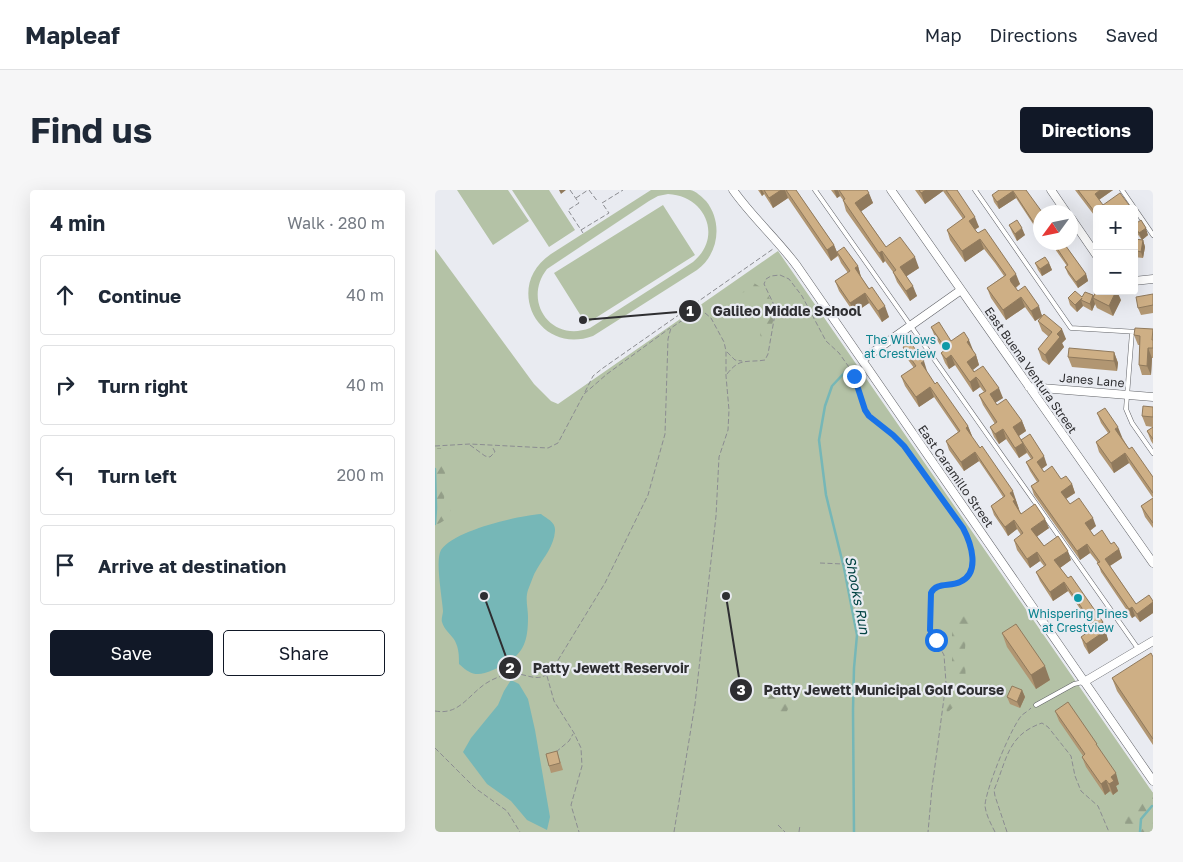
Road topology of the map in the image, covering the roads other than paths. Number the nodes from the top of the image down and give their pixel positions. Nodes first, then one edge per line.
1 (733, 190) edge
2 (815, 190) edge
3 (891, 190) edge
4 (975, 190) edge
5 (1051, 190) edge
6 (1122, 190) edge
7 (1061, 205) edge
8 (1078, 228) edge
9 (1153, 235) edge
10 (1093, 250) edge
11 (1153, 279) edge
12 (1138, 281) edge
13 (961, 290) junction
14 (911, 326) junction
15 (1132, 332) junction
16 (1146, 333) edge
17 (862, 360) junction
18 (1029, 387) junction
19 (1127, 394) junction
20 (1153, 396) edge
21 (1153, 453) edge
22 (1153, 564) edge
23 (1153, 641) edge
24 (1139, 650) junction
25 (1084, 682) junction
26 (1036, 705) road end
27 (1153, 782) edge

1 - 17 street, East Caramillo Street
2 - 14 lane
3 - 13 street, East Buena Ventura Street
4 - 15 lane
5 - 7 street
6 - 9 lane
8 - 10 street
11 - 12 street
13 - 14 street
13 - 18 street, East Buena Ventura Street
14 - 17 street
14 - 24 lane
15 - 16 lane
15 - 19 lane
17 - 25 street, East Caramillo Street
18 - 19 street, Janes Lane
18 - 22 street, East Buena Ventura Street
19 - 20 street, Janes Lane
19 - 21 lane
23 - 24 street
24 - 25 street
25 - 26 lane
25 - 27 street, East Caramillo Street

